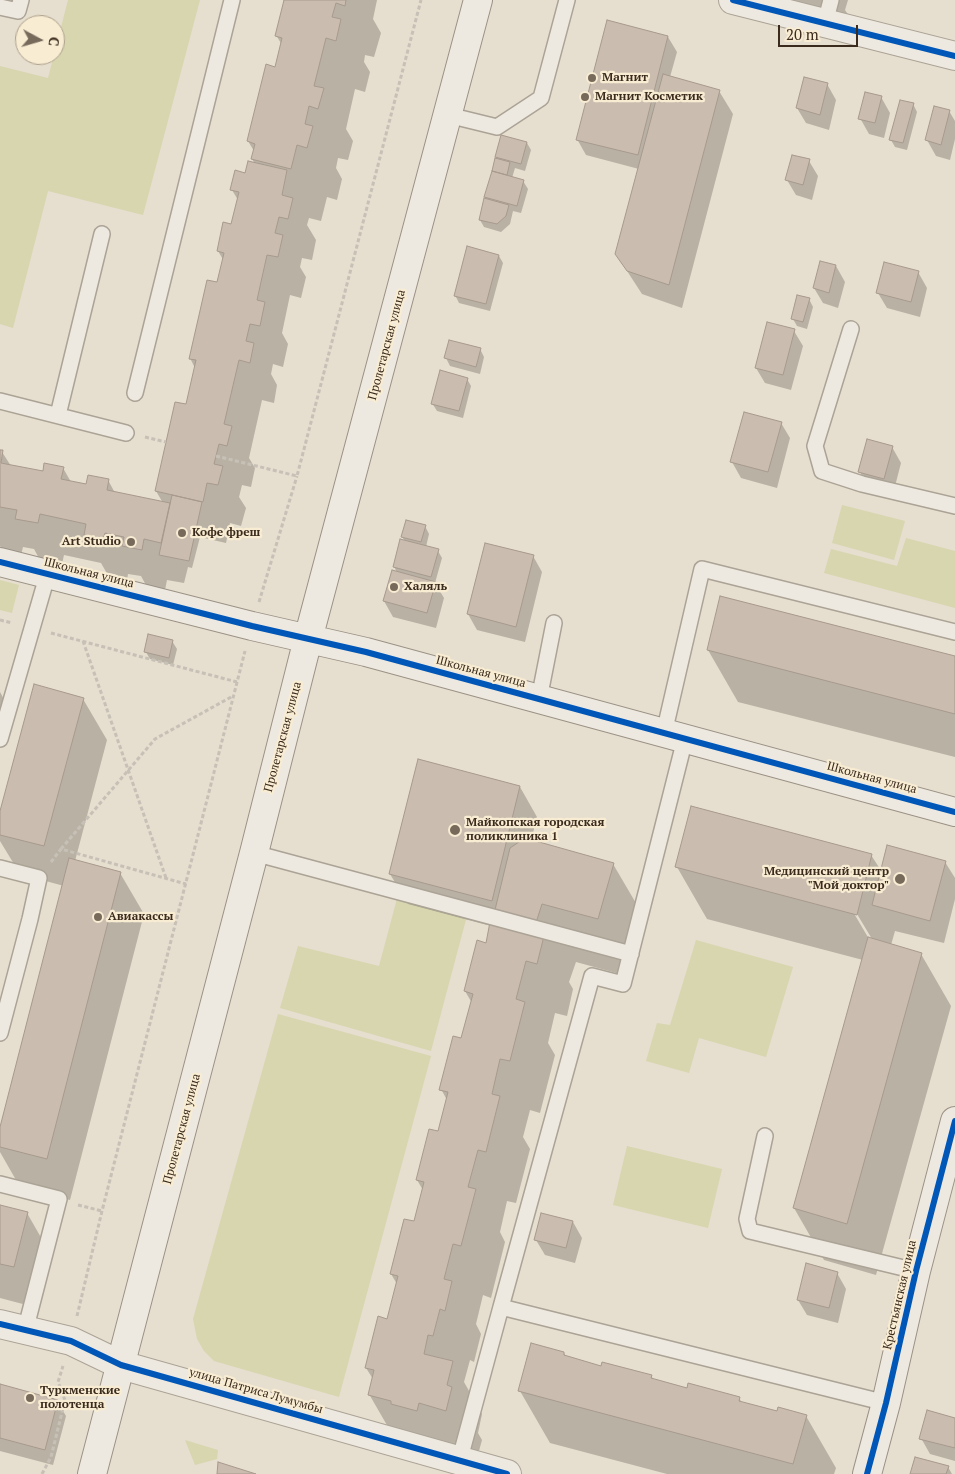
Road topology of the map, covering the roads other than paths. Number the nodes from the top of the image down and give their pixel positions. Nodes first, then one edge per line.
1 (21, 0) edge
2 (232, 0) edge
3 (478, 0) edge
4 (567, 0) edge
5 (733, 0) edge
6 (0, 7) edge
7 (828, 11) edge
8 (955, 56) edge
9 (448, 115) junction
10 (102, 234) dead end
11 (851, 329) dead end
12 (135, 394) dead end
13 (0, 401) edge
14 (58, 415) junction
15 (126, 433) dead end
16 (955, 506) edge
17 (0, 562) edge
18 (48, 573) junction
19 (554, 623) dead end
20 (955, 632) edge
21 (308, 639) junction
22 (539, 699) junction
23 (674, 736) junction
24 (0, 739) edge
25 (955, 812) edge
26 (254, 854) junction
27 (0, 868) edge
28 (631, 954) junction
29 (0, 1033) edge
30 (955, 1121) edge
31 (765, 1136) dead end
32 (948, 1178) edge
33 (0, 1184) edge
34 (916, 1271) junction
35 (501, 1307) junction
36 (13, 1327) edge
37 (121, 1365) junction
38 (886, 1403) junction
39 (459, 1462) junction
40 (492, 1472) edge
41 (92, 1474) edge
42 (867, 1474) edge

1 - 6 lane
2 - 12 lane
3 - 9 street, Пролетарская улица
4 - 9 lane
5 - 7 street
7 - 8 street
9 - 21 street, Пролетарская улица
10 - 14 lane
11 - 16 lane
13 - 14 lane
14 - 15 lane
17 - 18 street, Школьная улица
18 - 21 street, Школьная улица
18 - 24 lane
19 - 22 lane
20 - 23 lane
21 - 22 street, Школьная улица
21 - 26 street, Пролетарская улица
22 - 23 street, Школьная улица
23 - 25 street, Школьная улица
23 - 28 lane
26 - 28 lane
26 - 37 street, Пролетарская улица
27 - 29 lane
28 - 35 lane
30 - 32 street, Крестьянская улица
31 - 34 lane
32 - 34 street, Крестьянская улица
33 - 36 lane
34 - 38 street, Крестьянская улица
35 - 38 lane
35 - 39 lane
36 - 37 street, улица Патриса Лумумбы
37 - 39 street, улица Патриса Лумумбы
37 - 41 street, Пролетарская улица
38 - 42 street, Крестьянская улица
39 - 40 street, улица Патриса Лумумбы

